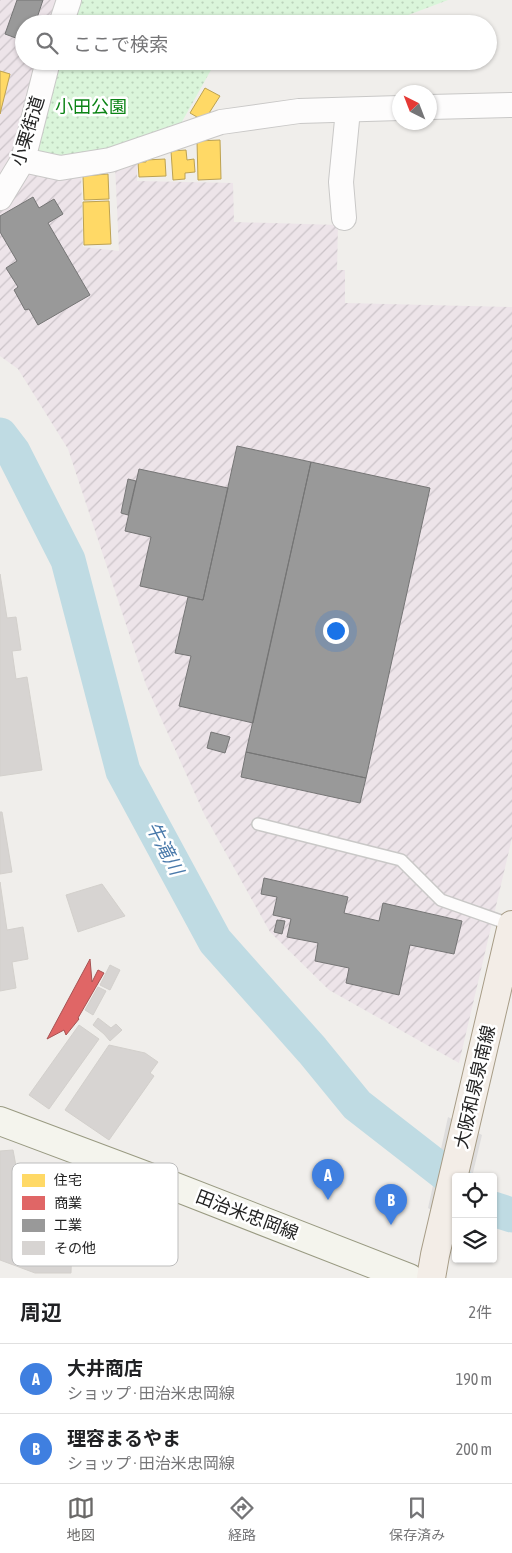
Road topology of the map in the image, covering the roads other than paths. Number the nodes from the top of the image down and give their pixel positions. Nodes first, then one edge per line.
1 (69, 0) edge
2 (64, 15) edge
3 (46, 70) edge
4 (512, 105) edge
5 (437, 107) edge
6 (392, 108) edge
7 (348, 110) junction
8 (23, 160) junction
9 (0, 198) edge
10 (344, 218) dead end
11 (258, 824) dead end
12 (512, 925) edge
13 (0, 1121) edge
14 (112, 1163) edge
15 (178, 1188) edge
16 (409, 1278) edge
17 (431, 1278) edge

1 - 2 street
3 - 8 street, 小栗街道
4 - 5 street
6 - 7 street
7 - 8 street
7 - 10 street
8 - 9 street, 小栗街道
11 - 12 lane
12 - 17 main road, 大阪和泉泉南線
13 - 14 main road, 田治米忠岡線
15 - 16 main road, 田治米忠岡線

